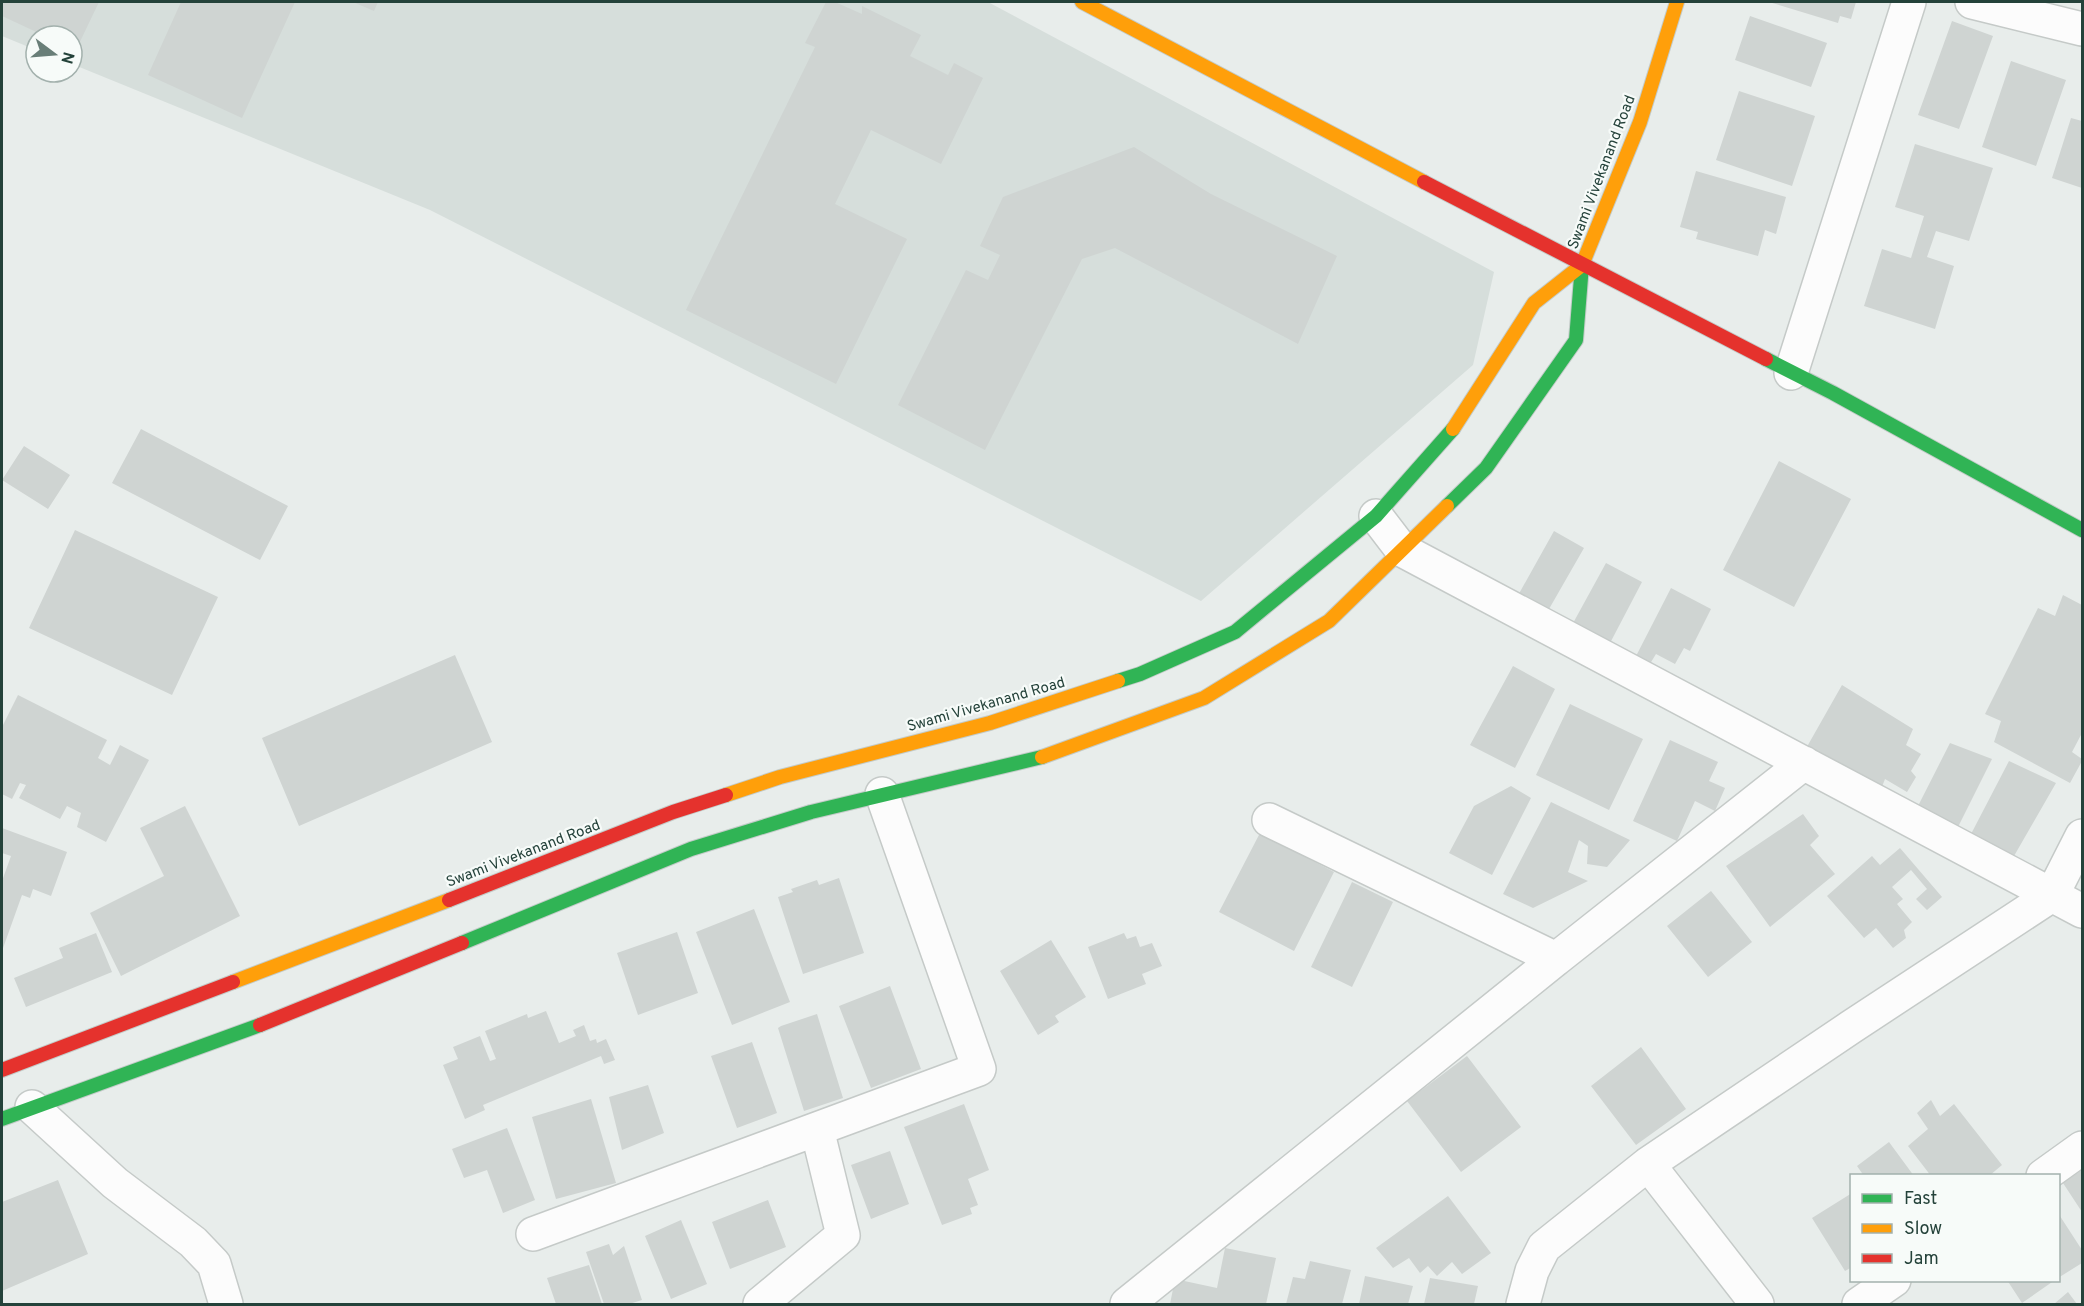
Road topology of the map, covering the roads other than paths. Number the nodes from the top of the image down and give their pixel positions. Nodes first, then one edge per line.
1 (1082, 2) edge
2 (1677, 2) edge
3 (1909, 2) edge
4 (1972, 2) edge
5 (2082, 29) edge
6 (1582, 265) junction
7 (1791, 373) junction
8 (1376, 516) junction
9 (2082, 530) edge
10 (1402, 550) junction
11 (1804, 763) junction
12 (882, 794) junction
13 (1269, 820) dead end
14 (2082, 836) edge
15 (2052, 895) junction
16 (2082, 911) edge
17 (1556, 959) junction
18 (2, 1070) edge
19 (32, 1107) junction
20 (2, 1119) edge
21 (817, 1129) junction
22 (2082, 1148) edge
23 (1648, 1164) junction
24 (2046, 1174) edge
25 (533, 1234) dead end
26 (1893, 1282) edge
27 (226, 1305) edge
28 (760, 1305) edge
29 (1126, 1305) edge
30 (1522, 1305) edge
31 (1757, 1305) edge
32 (1859, 1305) edge

1 - 6 main road
2 - 6 main road, Swami Vivekanand Road
3 - 7 street
4 - 5 street
6 - 7 main road
6 - 8 main road, Swami Vivekanand Road
6 - 10 main road
7 - 9 main road
8 - 10 street
8 - 18 main road, Swami Vivekanand Road
10 - 11 street
10 - 12 main road
11 - 15 street
11 - 17 street
12 - 19 main road
12 - 21 street
13 - 17 street
14 - 15 street
15 - 16 street
15 - 23 street
17 - 29 street
19 - 20 main road
19 - 27 street
21 - 25 street
21 - 28 street
22 - 24 street
23 - 30 street
23 - 31 street
26 - 32 street

